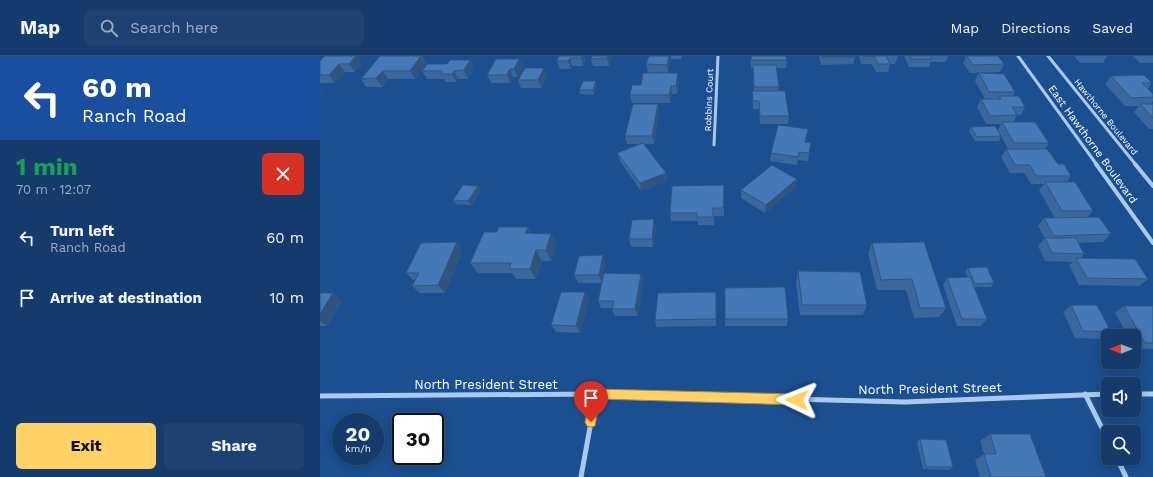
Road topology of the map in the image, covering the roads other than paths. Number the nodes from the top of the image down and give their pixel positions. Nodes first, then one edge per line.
1 (718, 56) edge
2 (1018, 56) edge
3 (1048, 56) edge
4 (714, 145) dead end
5 (1153, 186) edge
6 (1153, 243) edge
7 (596, 394) junction
8 (1085, 394) junction
9 (1101, 394) edge
10 (1141, 394) edge
11 (1153, 394) edge
12 (320, 396) edge
13 (1101, 426) edge
14 (1120, 465) edge
15 (581, 477) edge
16 (1126, 477) edge

1 - 4 street, Robbins Court
2 - 6 street, East Hawthorne Boulevard
3 - 5 street, Hawthorne Boulevard
7 - 8 street, North President Street
7 - 12 street, North President Street
7 - 15 street
8 - 9 street, North President Street
8 - 13 street
10 - 11 street
14 - 16 street

